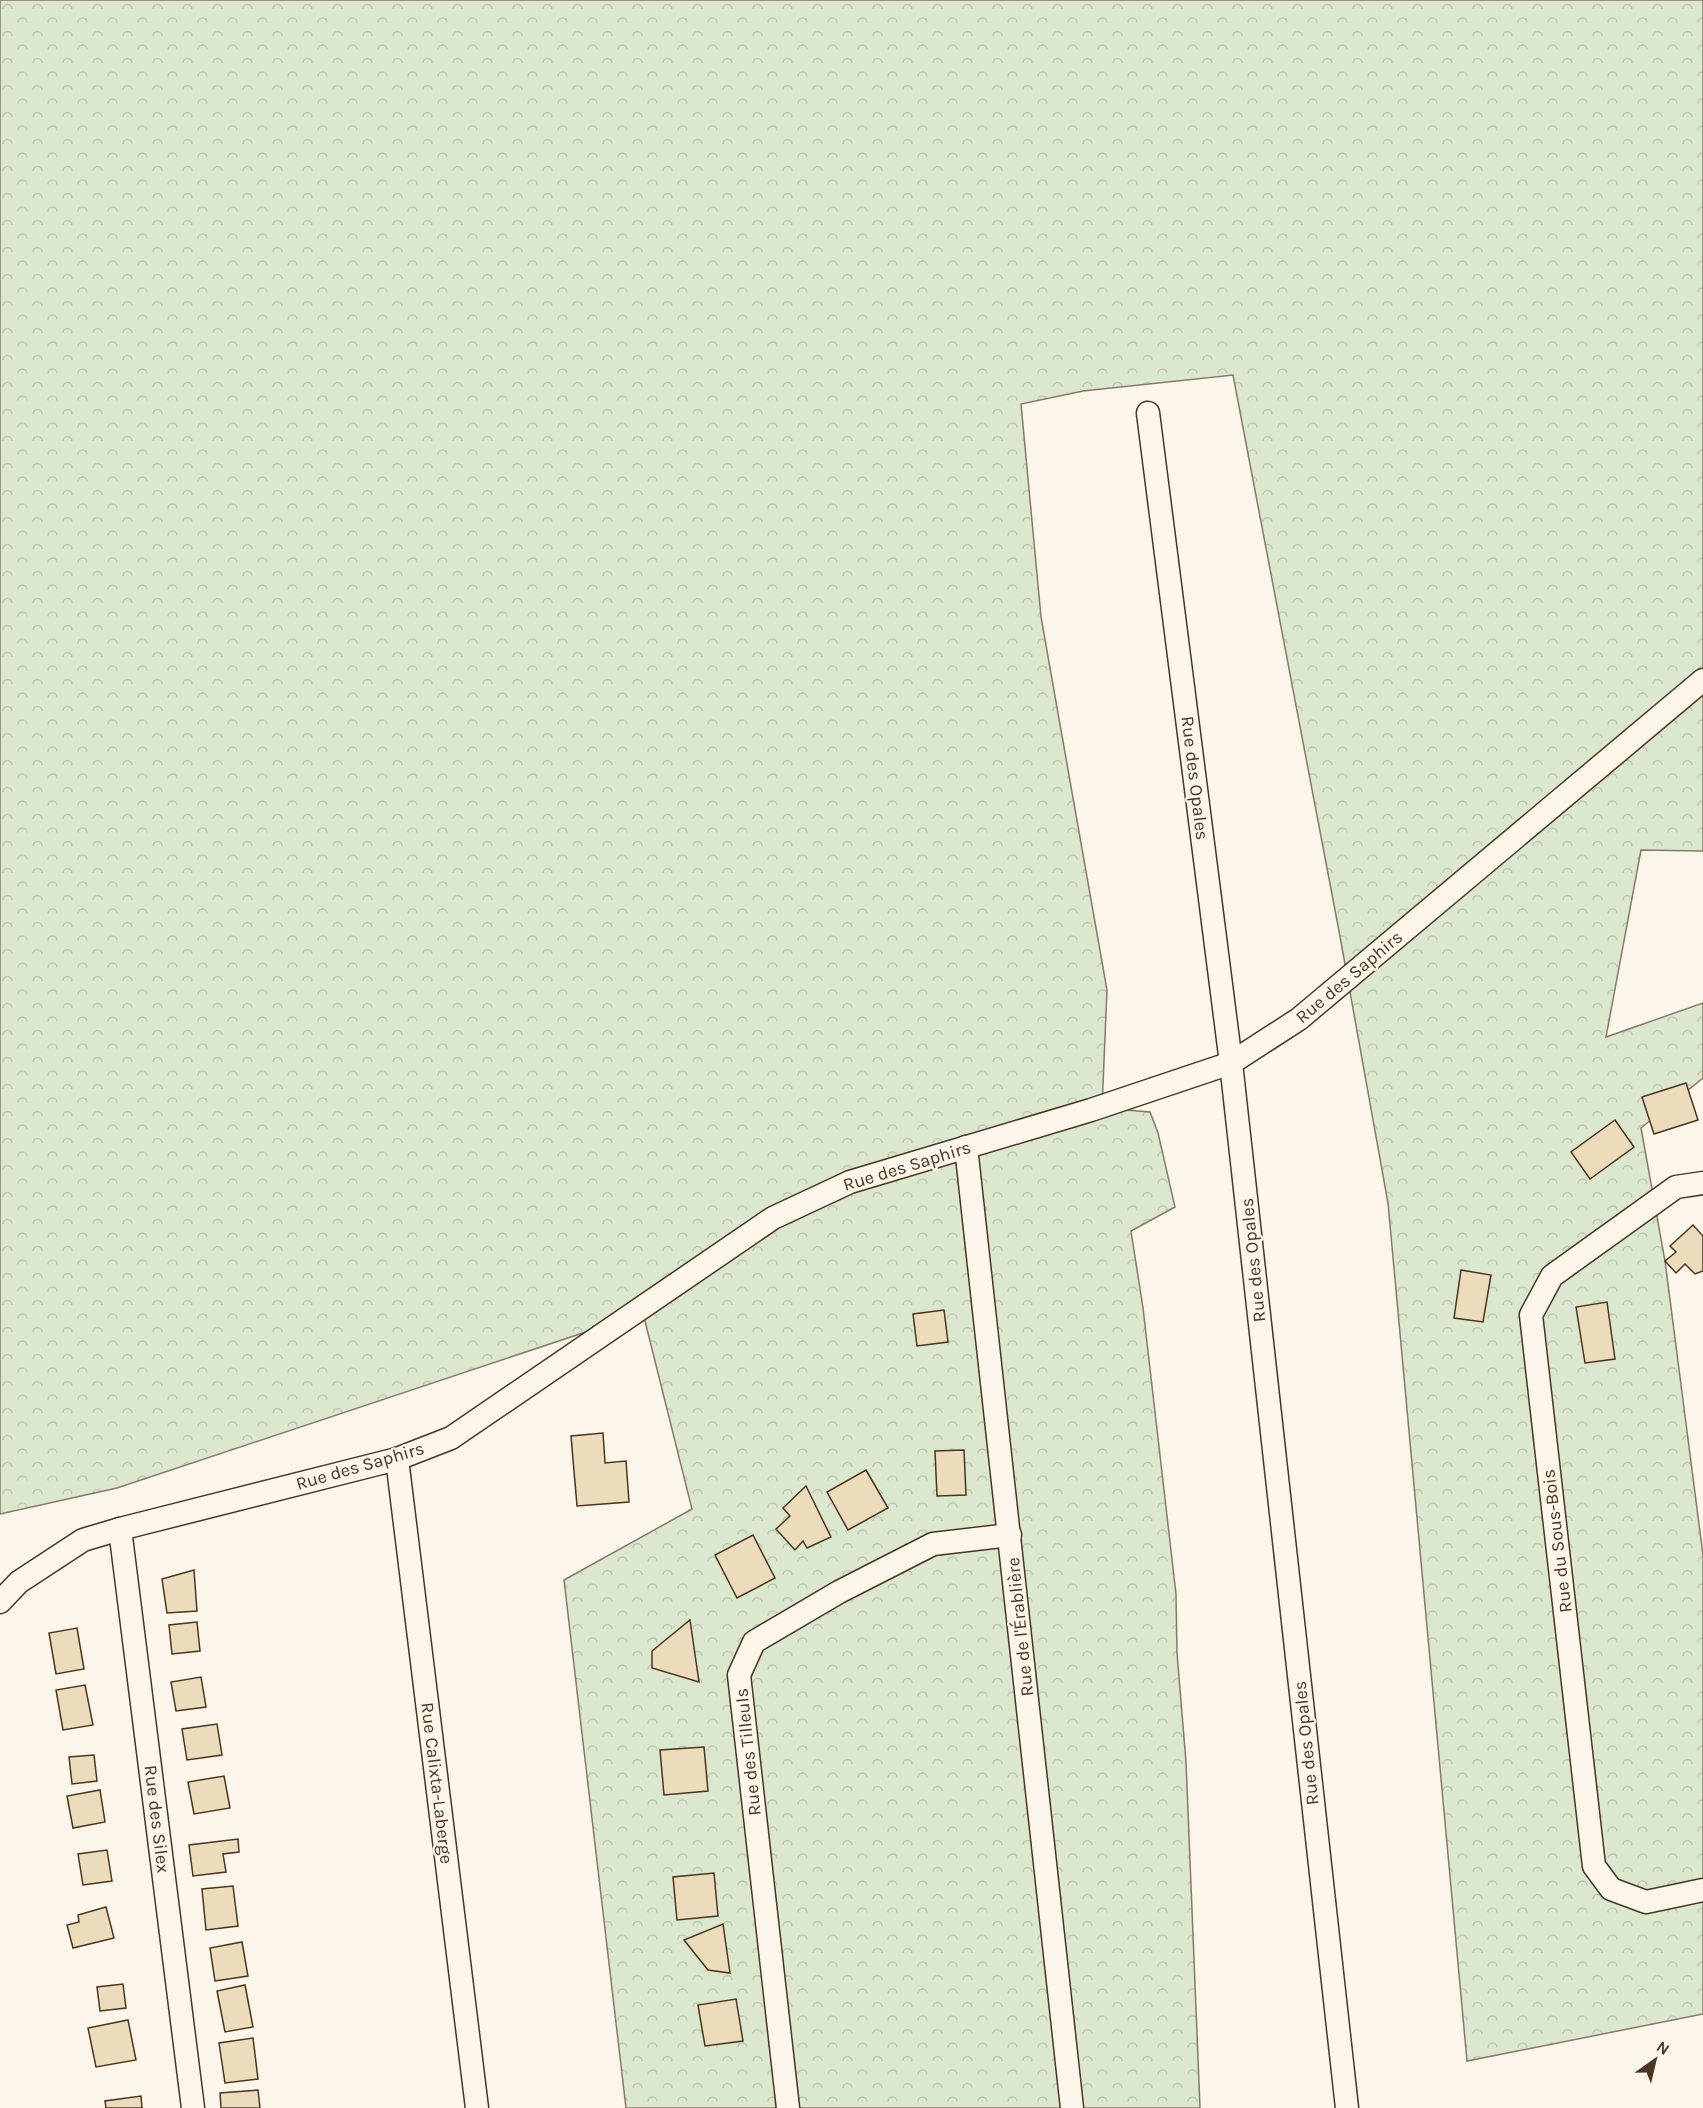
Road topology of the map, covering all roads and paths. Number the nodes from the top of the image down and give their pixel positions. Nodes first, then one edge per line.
1 (1148, 413) dead end
2 (1703, 680) edge
3 (1231, 1063) junction
4 (966, 1147) junction
5 (1703, 1183) edge
6 (397, 1459) junction
7 (120, 1529) junction
8 (1010, 1535) junction
9 (0, 1602) edge
10 (1703, 1890) edge
11 (193, 2108) edge
12 (477, 2108) edge
13 (788, 2108) edge
14 (1072, 2108) edge
15 (1347, 2108) edge

1 - 3 street, Rue des Opales
2 - 3 street, Rue des Saphirs
3 - 4 street, Rue des Saphirs
3 - 15 street, Rue des Opales
4 - 6 street, Rue des Saphirs
4 - 8 street, Rue de l'Érablière
5 - 10 street, Rue du Sous-Bois
6 - 7 street, Rue des Saphirs
6 - 12 street, Rue Calixta-Laberge
7 - 9 street, Rue des Saphirs
7 - 11 street, Rue des Silex
8 - 13 street, Rue des Tilleuls
8 - 14 street, Rue de l'Érablière

